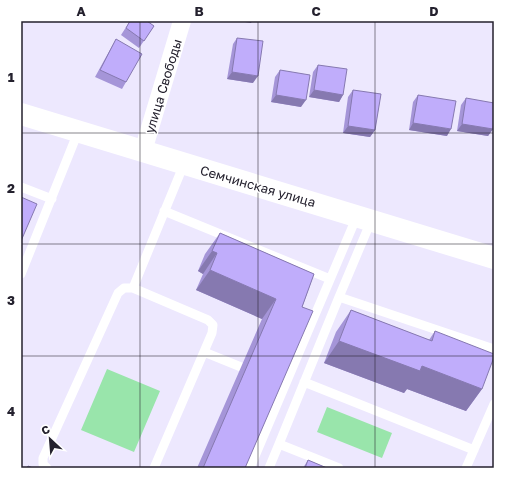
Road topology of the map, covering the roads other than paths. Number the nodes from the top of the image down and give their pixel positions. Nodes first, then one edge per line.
1 (182, 21) edge
2 (21, 114) edge
3 (78, 132) junction
4 (143, 151) junction
5 (184, 164) junction
6 (21, 187) edge
7 (52, 199) junction
8 (164, 211) junction
9 (364, 217) junction
10 (494, 258) edge
11 (21, 274) edge
12 (330, 279) junction
13 (132, 288) junction
14 (339, 297) junction
15 (494, 349) edge
16 (204, 352) junction
17 (240, 368) dead end
18 (304, 382) junction
19 (494, 404) edge
20 (279, 444) junction
21 (474, 450) junction
22 (47, 468) edge
23 (154, 468) edge
24 (250, 468) edge
25 (269, 468) edge
26 (339, 468) edge
27 (466, 468) edge

1 - 4 street, улица Свободы
2 - 3 street, Семчинская улица
3 - 4 street, Семчинская улица
3 - 7 lane
4 - 5 street, Семчинская улица
5 - 8 lane
5 - 9 street, Семчинская улица
6 - 7 lane
7 - 11 lane
8 - 12 lane
8 - 13 lane
9 - 10 street, Семчинская улица
9 - 12 lane
9 - 14 lane
12 - 24 lane
13 - 16 lane
13 - 22 lane
14 - 15 lane
14 - 18 lane
16 - 17 lane
16 - 23 lane
18 - 20 lane
18 - 21 lane
19 - 21 lane
20 - 25 lane
20 - 26 lane
21 - 27 lane

